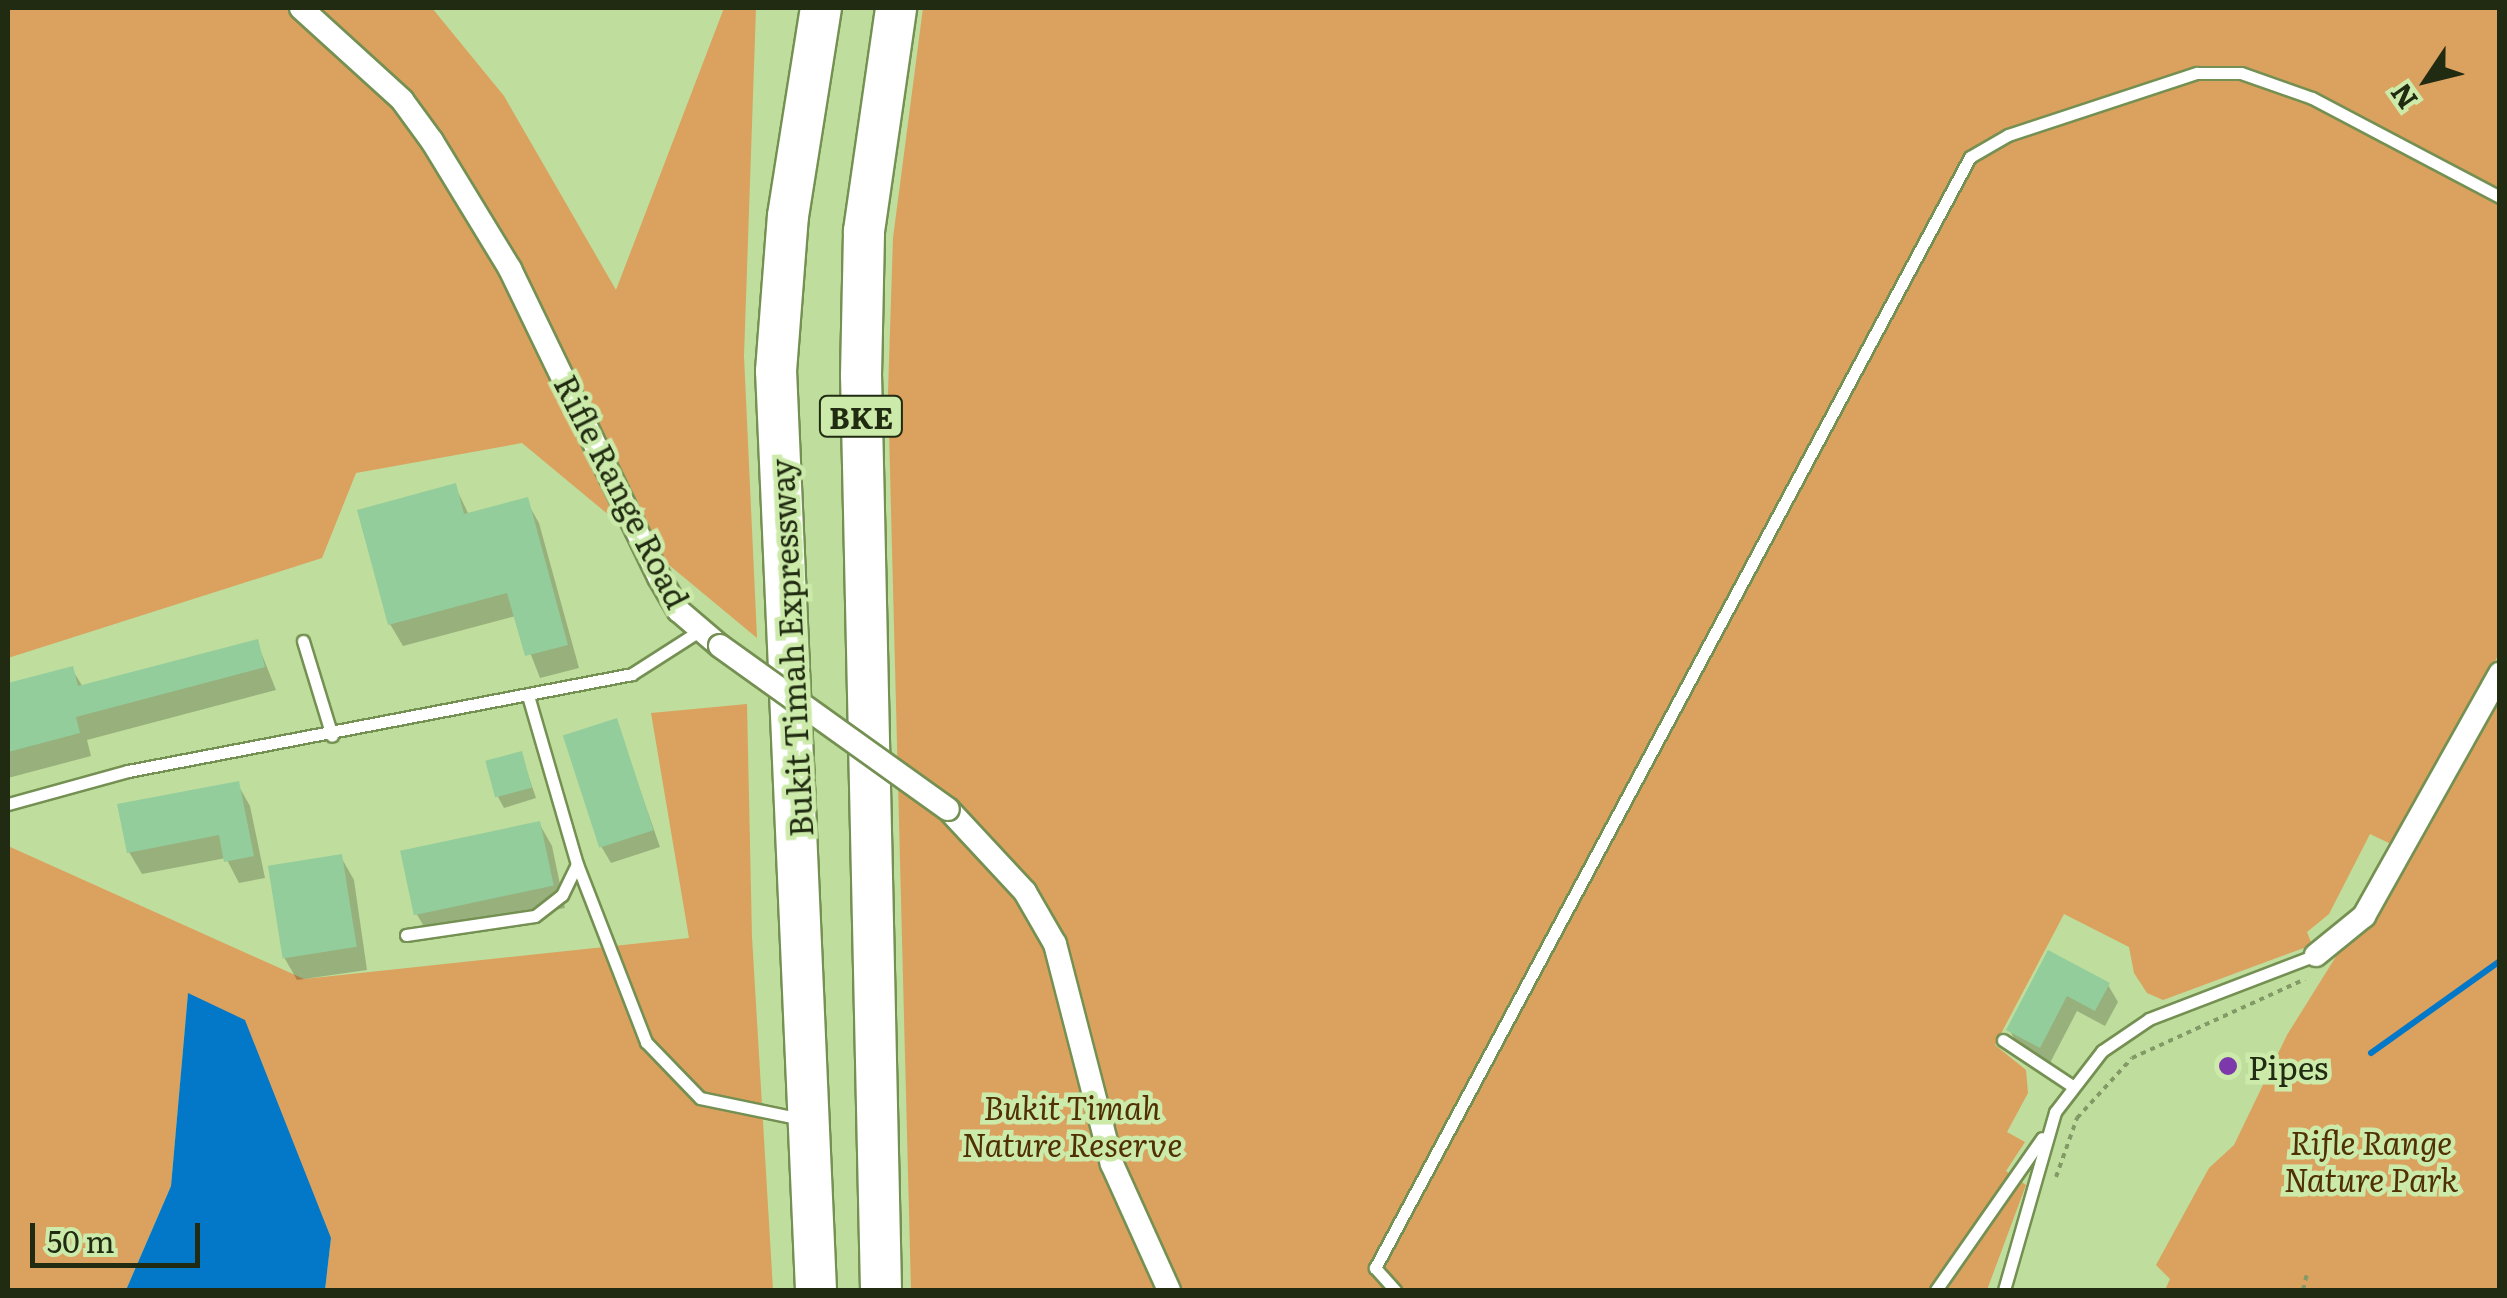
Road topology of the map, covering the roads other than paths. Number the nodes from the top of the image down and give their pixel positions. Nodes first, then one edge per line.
1 (301, 8) edge
2 (821, 8) edge
3 (896, 8) edge
4 (2500, 197) edge
5 (700, 631) junction
6 (303, 641) dead end
7 (2500, 674) edge
8 (529, 699) junction
9 (332, 736) junction
10 (8, 804) edge
11 (577, 864) junction
12 (406, 935) dead end
13 (2318, 953) joint
14 (2003, 1040) dead end
15 (2072, 1085) junction
16 (810, 1120) junction
17 (2048, 1128) junction
18 (816, 1290) edge
19 (881, 1290) edge
20 (1169, 1290) edge
21 (1395, 1290) edge
22 (1936, 1290) edge
23 (2004, 1290) edge

1 - 5 street, Rifle Range Road
2 - 16 highway, Bukit Timah Expressway / BKE
3 - 19 highway, BKE
4 - 21 lane
5 - 8 lane
5 - 20 street, Rifle Range Road, bridge
6 - 9 lane
7 - 13 street
8 - 9 lane
8 - 11 lane
9 - 10 lane
11 - 12 lane
11 - 16 lane
13 - 15 lane
14 - 15 lane
15 - 17 lane
16 - 18 highway, Bukit Timah Expressway / BKE
17 - 22 lane
17 - 23 lane

